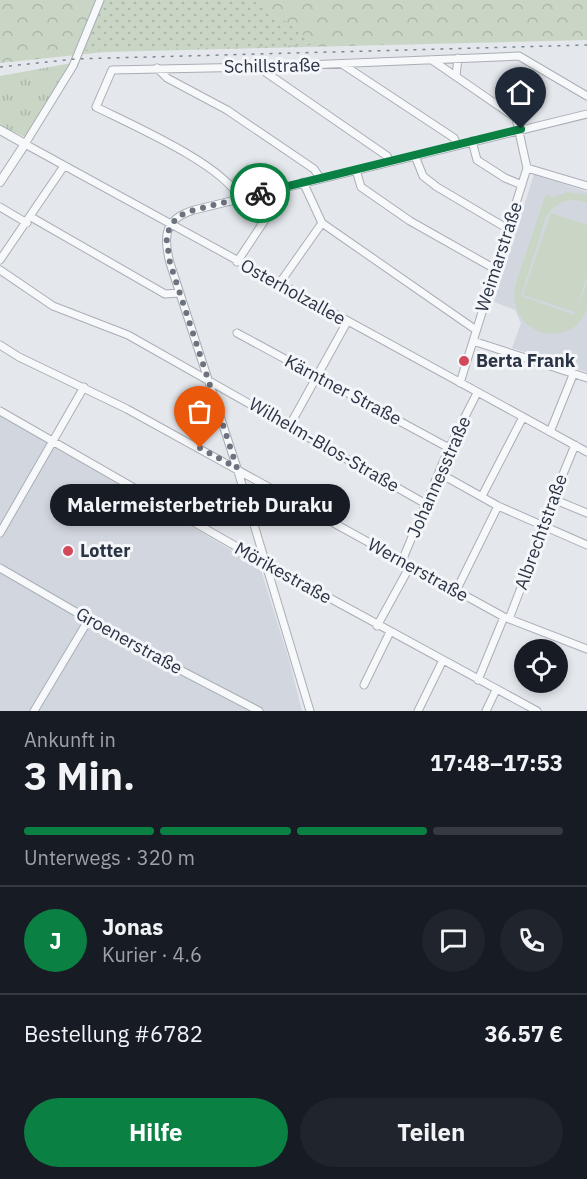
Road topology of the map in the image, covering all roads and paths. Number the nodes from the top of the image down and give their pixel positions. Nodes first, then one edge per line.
1 (100, 0) edge
2 (458, 58) junction
3 (432, 60) junction
4 (342, 64) junction
5 (258, 67) junction
6 (157, 68) junction
7 (456, 76) junction
8 (587, 96) edge
9 (587, 114) edge
10 (521, 129) junction
11 (0, 130) edge
12 (472, 141) junction
13 (25, 144) junction
14 (457, 145) junction
15 (415, 156) junction
16 (390, 162) junction
17 (64, 166) junction
18 (527, 168) junction
19 (356, 170) junction
20 (320, 178) junction
21 (0, 182) edge
22 (303, 182) junction
23 (522, 185) junction
24 (284, 186) junction
25 (587, 186) edge
26 (239, 198) junction
27 (0, 207) edge
28 (29, 220) junction
29 (322, 223) junction
30 (171, 225) junction
31 (508, 230) junction
32 (0, 260) edge
33 (237, 262) junction
34 (495, 269) junction
35 (0, 270) edge
36 (279, 284) junction
37 (180, 293) junction
38 (347, 322) junction
39 (476, 330) junction
40 (237, 333) dead end
41 (473, 340) junction
42 (0, 345) edge
43 (573, 375) junction
44 (316, 376) junction
45 (587, 378) edge
46 (209, 380) junction
47 (460, 383) junction
48 (84, 387) junction
49 (477, 393) junction
50 (0, 411) edge
51 (523, 417) junction
52 (290, 425) junction
53 (550, 432) junction
54 (54, 441) junction
55 (575, 445) junction
56 (449, 448) junction
57 (587, 452) edge
58 (237, 468) junction
59 (439, 473) junction
60 (482, 496) junction
61 (553, 499) junction
62 (426, 504) junction
63 (498, 506) junction
64 (587, 513) edge
65 (543, 527) junction
66 (0, 533) edge
67 (587, 545) edge
68 (402, 561) junction
69 (265, 563) junction
70 (410, 566) junction
71 (0, 568) edge
72 (456, 591) junction
73 (507, 618) junction
74 (89, 619) junction
75 (377, 626) junction
76 (390, 632) junction
77 (587, 649) edge
78 (442, 660) junction
79 (478, 680) junction
80 (364, 685) dead end
81 (496, 690) junction
82 (34, 711) edge
83 (259, 711) edge
84 (310, 711) edge
85 (418, 711) edge
86 (486, 711) edge
87 (537, 711) edge

1 - 13 street
2 - 3 street, Schillstraße
2 - 7 street
2 - 8 street, Schillstraße
3 - 4 street, Schillstraße
3 - 7 street
4 - 5 street, Schillstraße
4 - 14 street
5 - 6 street, Schillstraße
5 - 16 street
6 - 20 street
6 - 26 street, Schillstraße
7 - 10 street
9 - 10 street
10 - 12 street
10 - 18 street, Weimarstraße
11 - 13 street, Osterholzallee
12 - 14 street
12 - 23 street
13 - 17 street, Osterholzallee
13 - 21 street
14 - 15 street
15 - 16 street
15 - 31 street
16 - 19 street
17 - 28 street
17 - 30 street, Osterholzallee
18 - 23 street, Weimarstraße
18 - 25 street
19 - 20 street
19 - 34 street
20 - 22 street
22 - 24 street
22 - 29 street
23 - 31 street, Weimarstraße
24 - 26 street
24 - 33 street
26 - 30 street
27 - 28 street
28 - 32 street
28 - 37 street
29 - 36 street
29 - 39 street
30 - 33 street, Osterholzallee
30 - 37 street
31 - 34 street, Weimarstraße
33 - 36 street, Osterholzallee
34 - 39 street, Weimarstraße
35 - 46 street, Wilhelm-Blos-Straße
36 - 38 street, Osterholzallee
37 - 46 street
38 - 44 street
38 - 47 street, Osterholzallee
39 - 41 street, Weimarstraße
40 - 44 street, Kärntner Straße
41 - 43 street
41 - 47 street, Weimarstraße
42 - 48 street, Wernerstraße
43 - 45 street
43 - 53 street
44 - 52 street
44 - 56 street, Kärntner Straße
46 - 52 street, Wilhelm-Blos-Straße
46 - 58 street
47 - 49 street, Osterholzallee
48 - 54 street
48 - 58 street, Wernerstraße
49 - 51 street, Osterholzallee
49 - 56 street, Johannesstraße
50 - 54 street, Mörikestraße
51 - 53 street, Osterholzallee
51 - 60 street
52 - 62 street, Wilhelm-Blos-Straße
53 - 55 street, Osterholzallee
54 - 66 street
54 - 69 street, Mörikestraße
55 - 57 street, Osterholzallee
55 - 61 street, Albrechtstraße
56 - 59 street, Johannesstraße
58 - 68 street, Wernerstraße
58 - 69 street
59 - 60 street
59 - 62 street, Johannesstraße
60 - 63 street
61 - 64 street
61 - 65 street, Albrechtstraße
62 - 68 street, Johannesstraße
63 - 65 street
63 - 72 street
65 - 67 street
65 - 73 street, Albrechtstraße
68 - 70 street, Wernerstraße
69 - 75 street, Mörikestraße
69 - 84 street
70 - 72 street, Wernerstraße
70 - 75 street
71 - 74 street, Groenerstraße
72 - 73 street, Wernerstraße
73 - 77 street, Wernerstraße
73 - 79 street, Albrechtstraße
74 - 82 street
74 - 83 street, Groenerstraße
75 - 76 street, Mörikestraße
76 - 78 street, Mörikestraße
76 - 80 street
78 - 79 street, Mörikestraße
78 - 85 street
79 - 81 street, Mörikestraße
81 - 86 street
81 - 87 street, Mörikestraße

